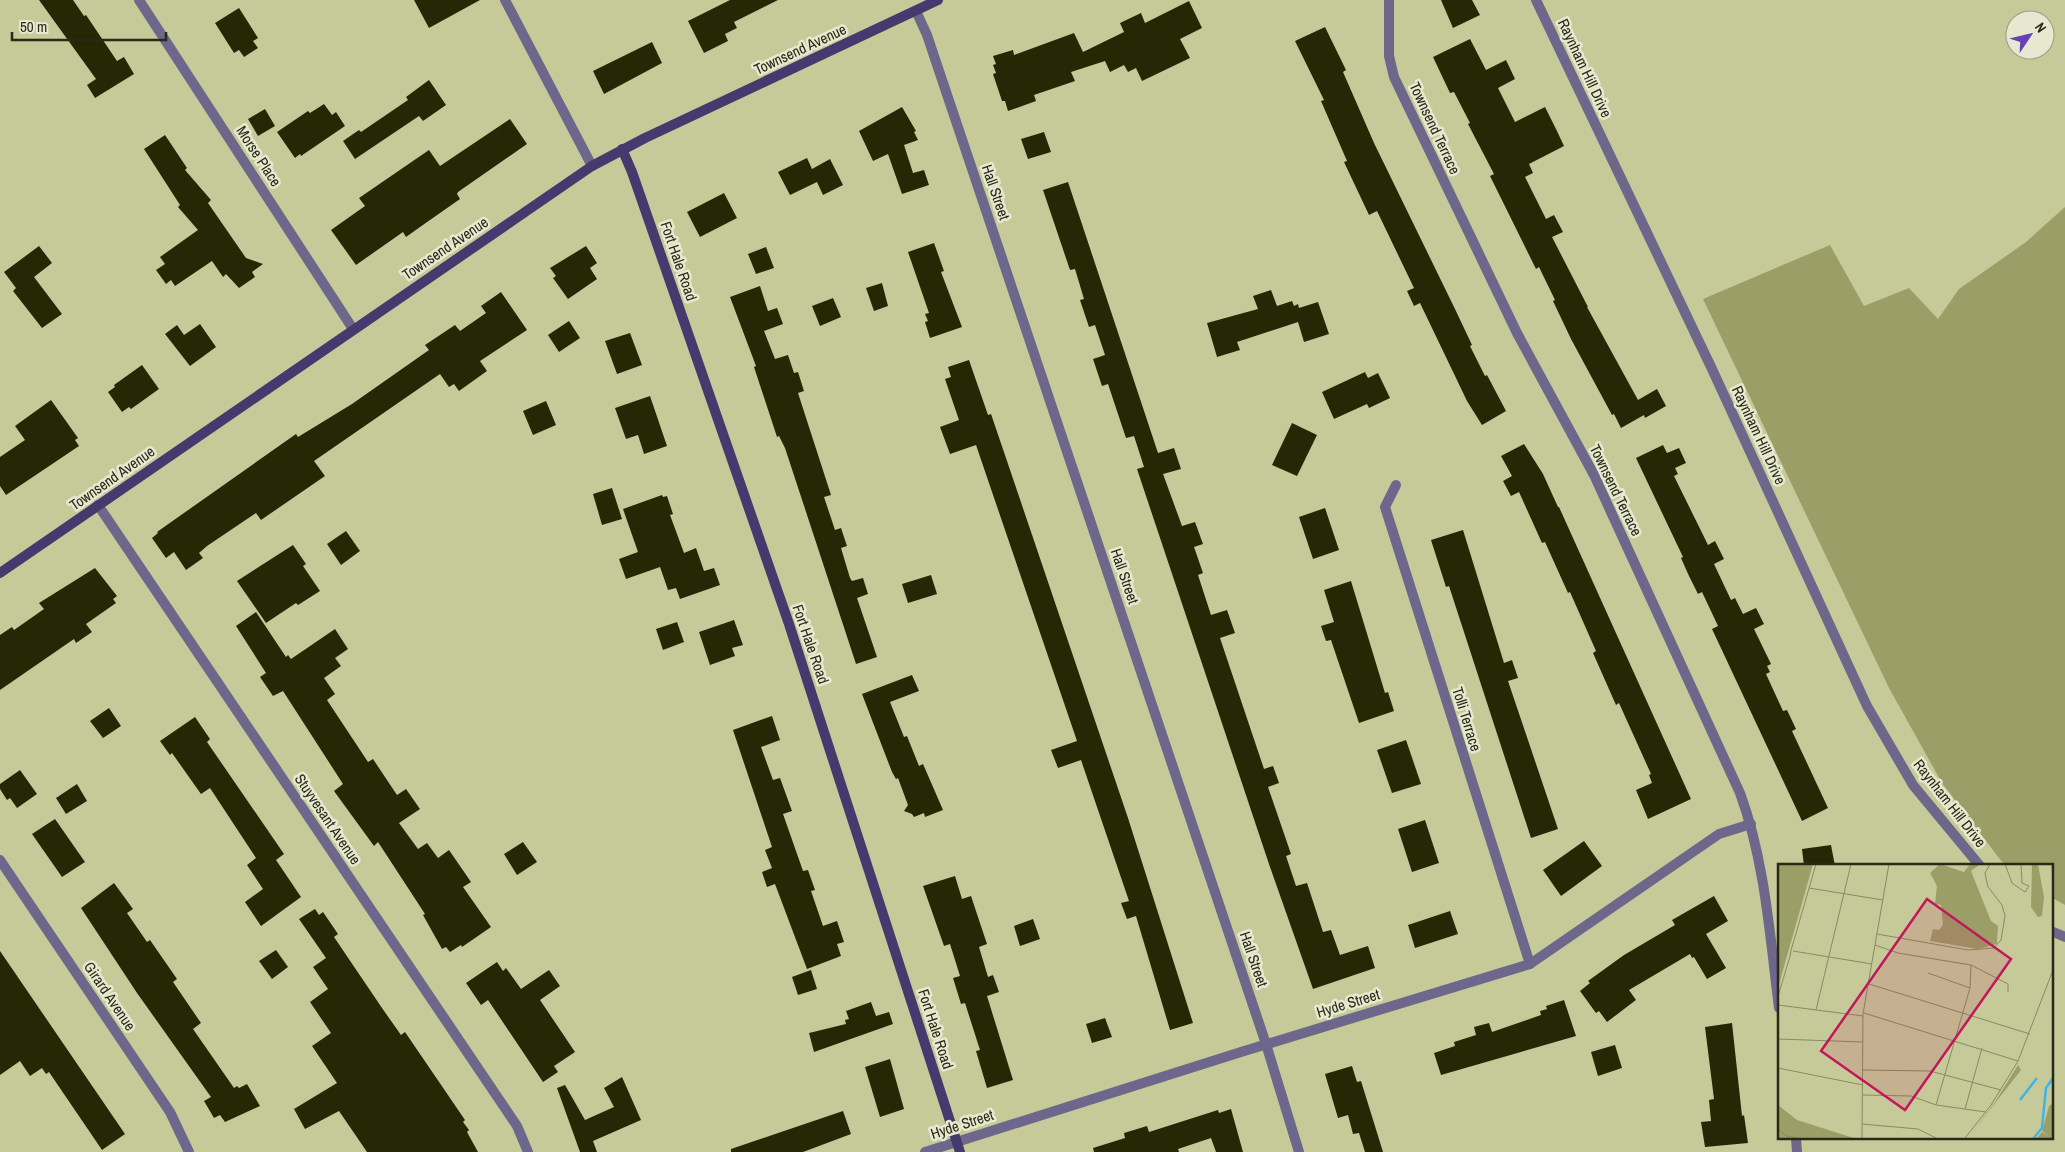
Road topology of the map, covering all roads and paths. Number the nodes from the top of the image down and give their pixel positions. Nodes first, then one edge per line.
1 (139, 0) edge
2 (505, 0) edge
3 (938, 0) edge
4 (1389, 0) edge
5 (1536, 0) edge
6 (916, 11) junction
7 (622, 150) junction
8 (592, 166) junction
9 (353, 329) junction
10 (1396, 485) dead end
11 (98, 505) junction
12 (0, 573) edge
13 (1751, 824) junction
14 (0, 860) edge
15 (1978, 864) edge
16 (2052, 931) edge
17 (2065, 936) edge
18 (1530, 964) junction
19 (1778, 1001) edge
20 (1266, 1044) junction
21 (957, 1141) junction
22 (189, 1152) edge
23 (528, 1152) edge
24 (925, 1152) edge
25 (960, 1152) edge
26 (1299, 1152) edge

1 - 9 street, Morse Place
2 - 8 street
3 - 6 main road, Townsend Avenue
4 - 13 street, Townsend Terrace
5 - 15 street, Raynham Hill Drive
6 - 7 main road, Townsend Avenue
6 - 20 street, Hall Street
7 - 8 main road, Townsend Avenue
7 - 21 main road, Fort Hale Road
8 - 9 main road, Townsend Avenue
9 - 11 main road, Townsend Avenue
10 - 18 street, Tolli Terrace
11 - 12 main road, Townsend Avenue
11 - 23 street, Stuyvesant Avenue
13 - 18 street, Hyde Street
13 - 19 street, Townsend Terrace
14 - 22 street, Girard Avenue
16 - 17 street
18 - 20 street, Hyde Street
20 - 21 street, Hyde Street
20 - 26 street, Hall Street
21 - 24 street, Hyde Street
21 - 25 main road, Fort Hale Road

